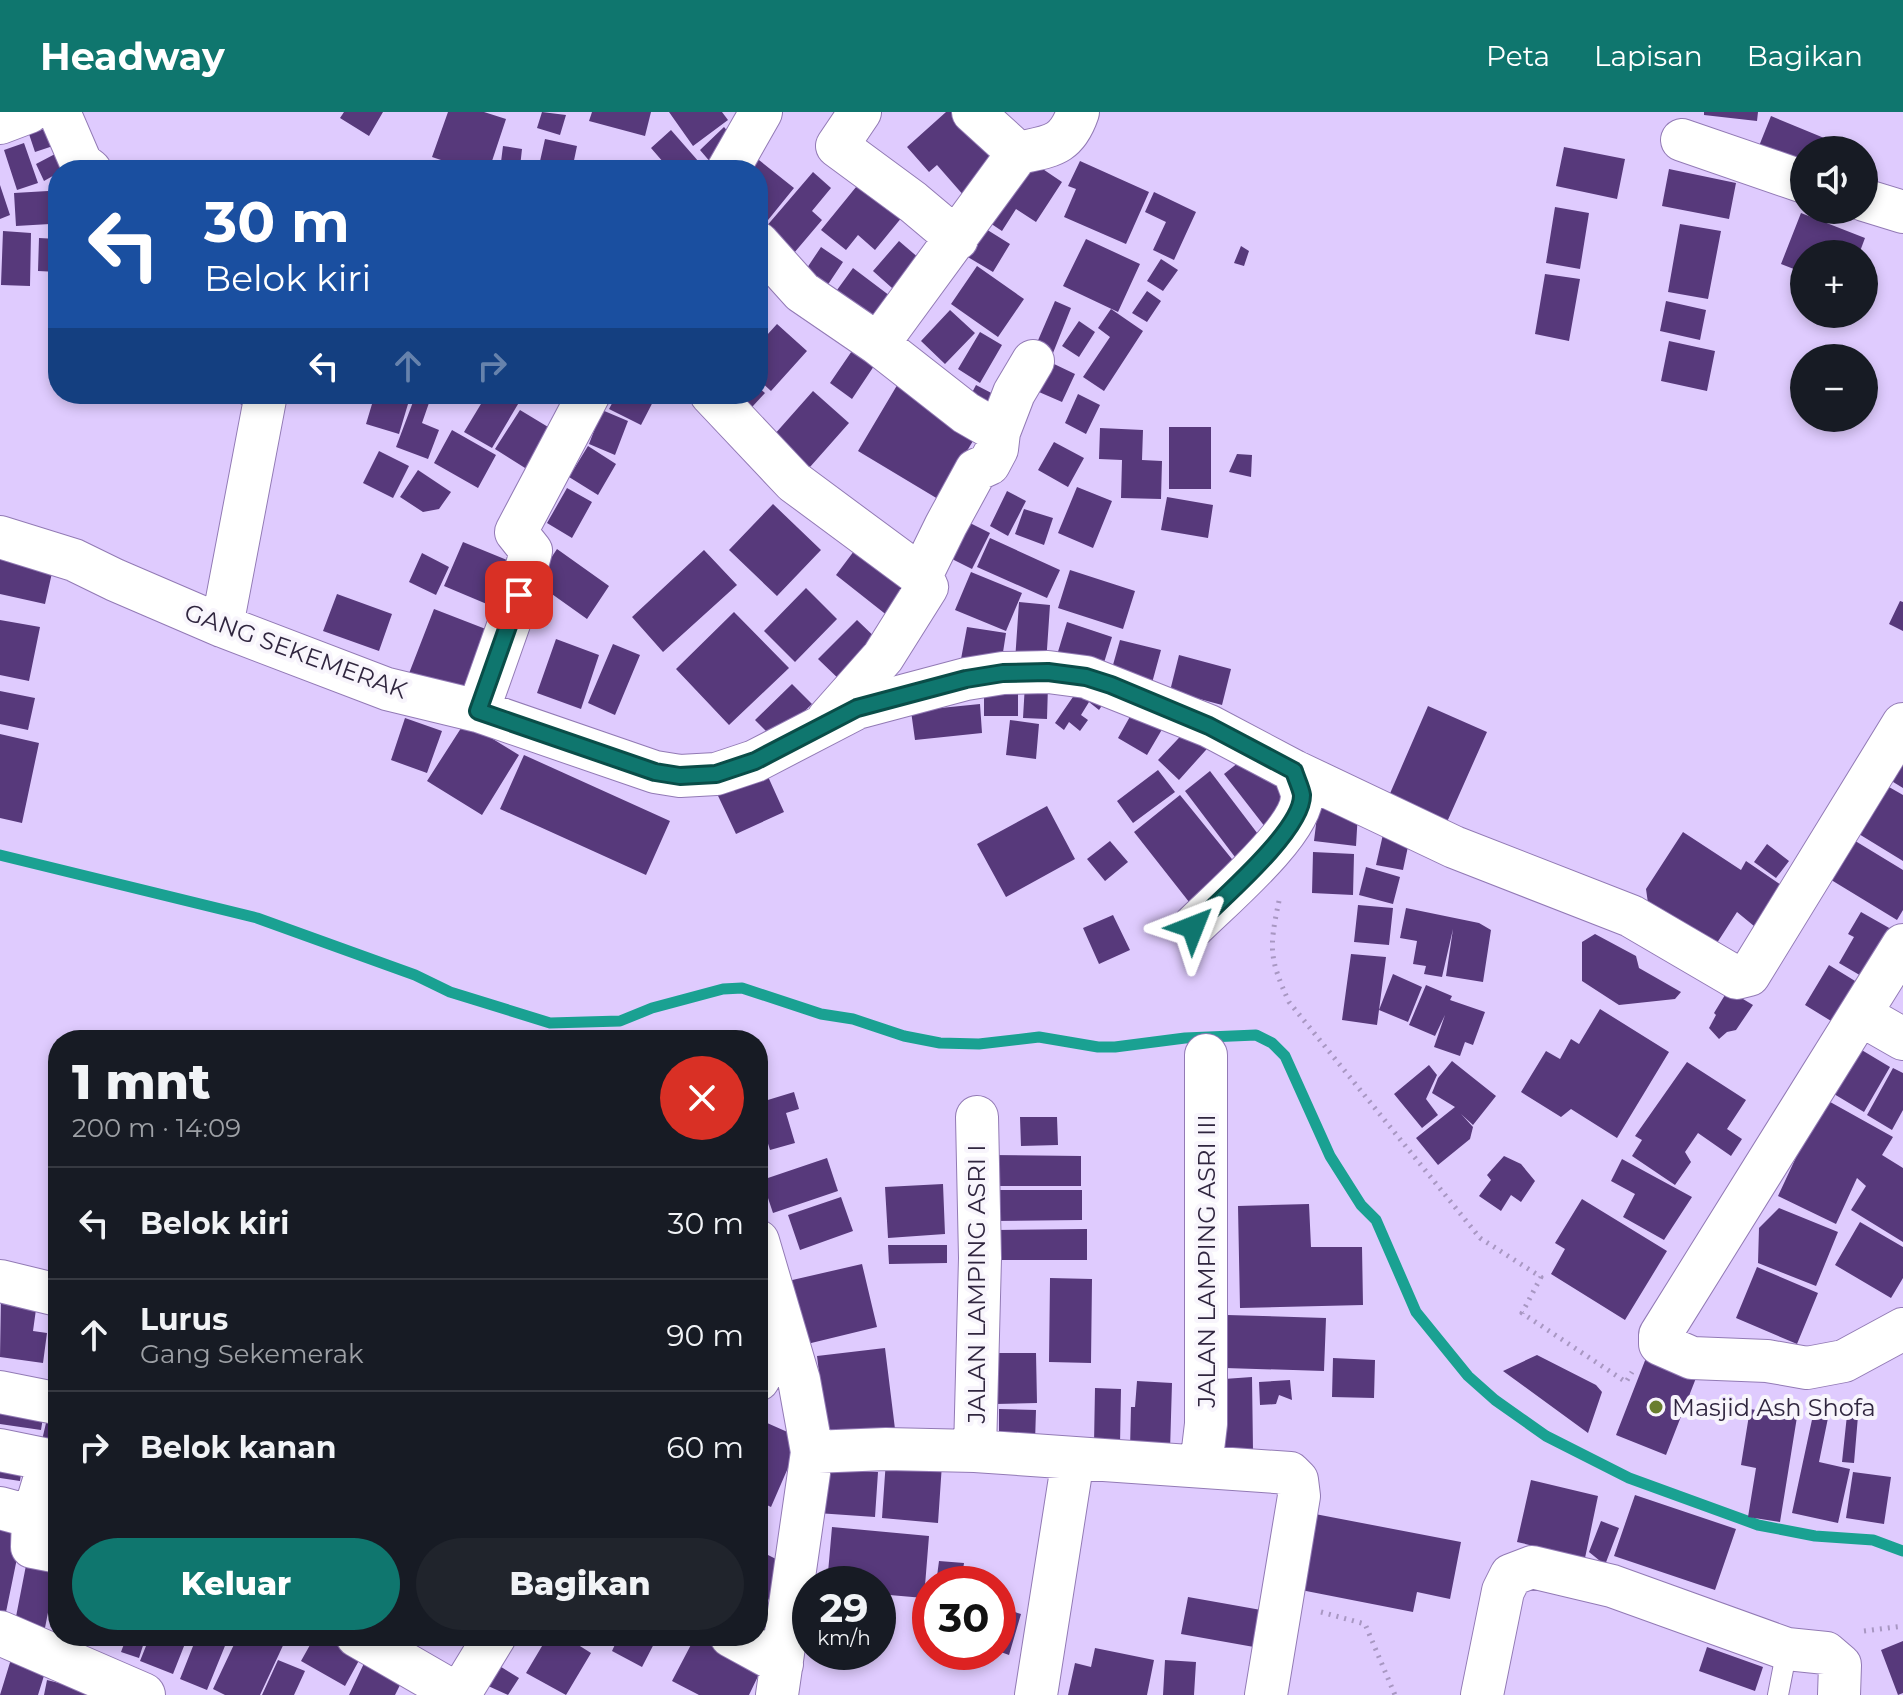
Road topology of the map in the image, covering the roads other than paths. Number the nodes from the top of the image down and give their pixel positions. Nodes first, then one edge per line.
1 (29, 112) edge
2 (59, 112) edge
3 (761, 112) edge
4 (860, 112) edge
5 (973, 112) edge
6 (1078, 112) edge
7 (0, 123) edge
8 (1682, 140) dead end
9 (1018, 153) junction
10 (80, 160) edge
11 (734, 160) edge
12 (1790, 177) edge
13 (1878, 204) edge
14 (1903, 212) edge
15 (957, 239) junction
16 (768, 254) edge
17 (878, 344) junction
18 (1033, 361) dead end
19 (264, 404) edge
20 (584, 404) edge
21 (720, 404) edge
22 (999, 432) junction
23 (0, 537) edge
24 (921, 576) junction
25 (222, 626) junction
26 (478, 711) junction
27 (1903, 724) edge
28 (822, 726) junction
29 (1294, 771) junction
30 (1193, 927) dead end
31 (1903, 945) edge
32 (1861, 1015) junction
33 (1903, 1039) edge
34 (1206, 1055) dead end
35 (977, 1117) dead end
36 (768, 1275) edge
37 (0, 1281) edge
38 (48, 1293) edge
39 (1903, 1329) edge
40 (785, 1334) junction
41 (768, 1363) edge
42 (0, 1392) edge
43 (48, 1402) edge
44 (0, 1450) edge
45 (975, 1451) junction
46 (812, 1452) junction
47 (1073, 1459) junction
48 (1201, 1466) junction
49 (17, 1513) edge
50 (48, 1550) edge
51 (0, 1633) edge
52 (374, 1646) edge
53 (489, 1646) edge
54 (742, 1646) edge
55 (1787, 1649) junction
56 (779, 1679) edge
57 (143, 1695) edge
58 (1036, 1695) edge
59 (1266, 1695) edge
60 (1482, 1695) edge
61 (1778, 1695) edge
62 (1839, 1695) edge

1 - 7 street
2 - 10 street
3 - 11 street
4 - 15 street
5 - 9 street
6 - 9 street
8 - 12 street
9 - 15 street
13 - 14 street
15 - 17 street
16 - 17 street
17 - 22 street
18 - 22 street
19 - 25 street
20 - 26 street
21 - 24 street
22 - 24 street
23 - 25 street, GANG SEKEMERAK
24 - 28 street
25 - 26 street, GANG SEKEMERAK
26 - 28 street, GANG SEKEMERAK
27 - 29 street, GANG SEKEMERAK
28 - 29 street, GANG SEKEMERAK
29 - 30 street
31 - 32 street
32 - 33 street
32 - 39 street
34 - 48 street, JALAN LAMPING ASRI III
35 - 45 street, JALAN LAMPING ASRI I
36 - 40 street
37 - 38 street
40 - 41 street
40 - 46 street
42 - 43 street
44 - 49 street
45 - 46 street
45 - 47 street
46 - 56 street
47 - 48 street
47 - 58 street
48 - 59 street
49 - 50 street
51 - 57 street
52 - 53 street
54 - 56 street
55 - 60 street
55 - 61 lane
55 - 62 street

